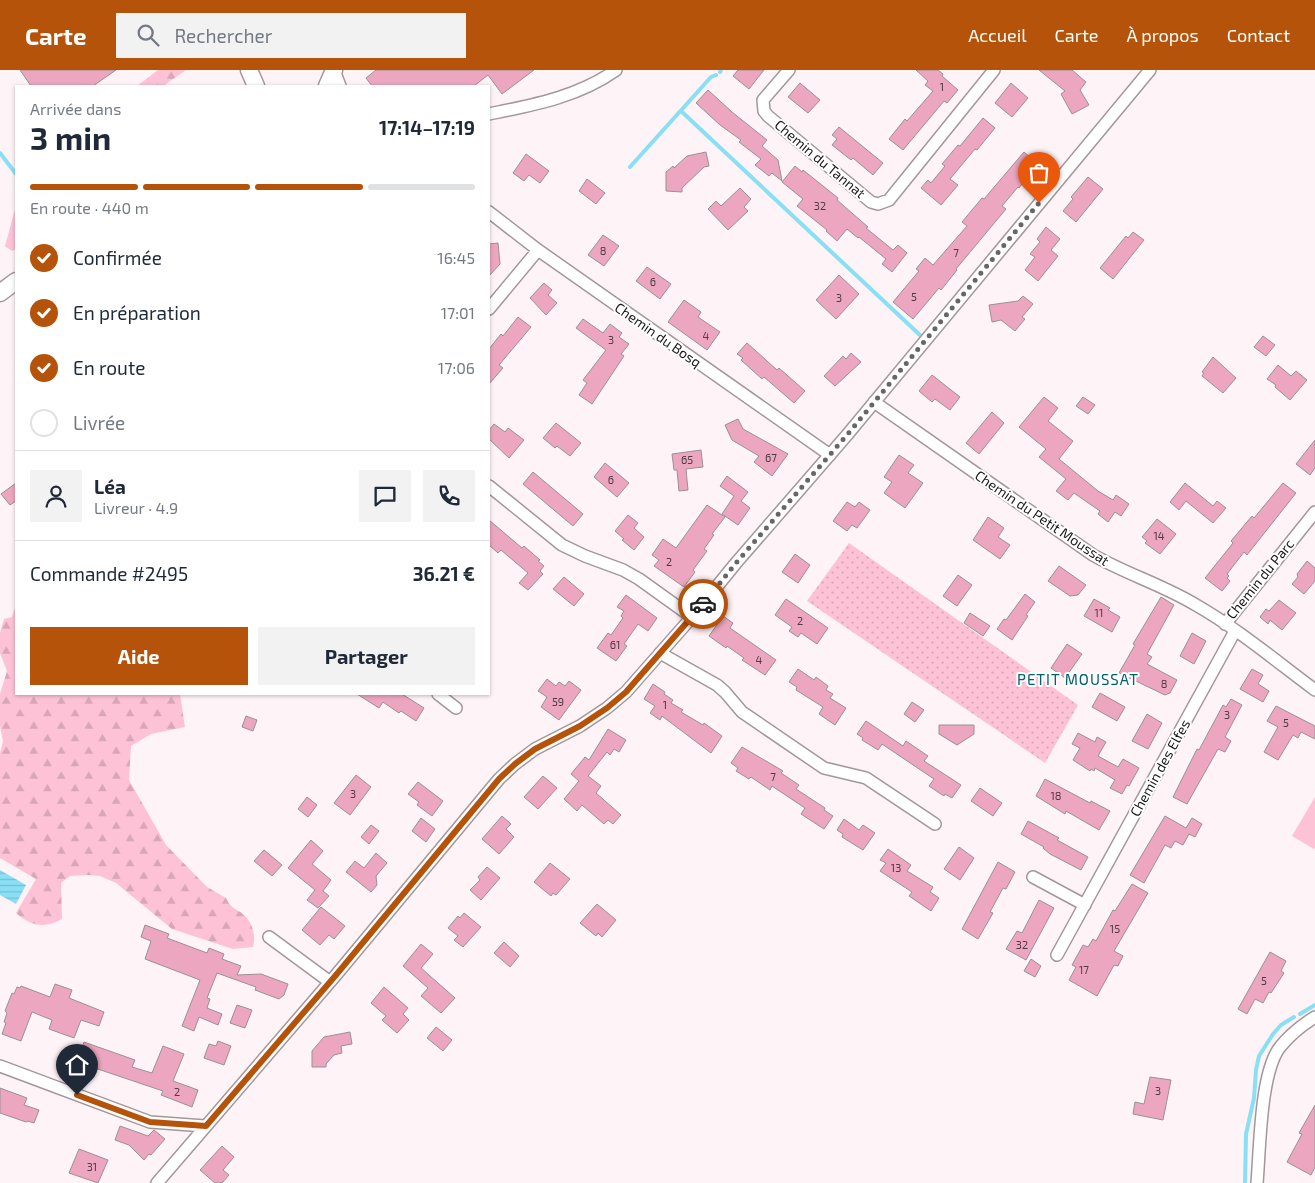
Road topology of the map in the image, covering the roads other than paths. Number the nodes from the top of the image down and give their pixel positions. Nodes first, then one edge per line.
1 (334, 70) edge
2 (616, 70) edge
3 (789, 70) edge
4 (1150, 70) edge
5 (988, 72) edge
6 (327, 85) edge
7 (340, 85) edge
8 (490, 114) edge
9 (490, 213) edge
10 (538, 250) junction
11 (15, 282) edge
12 (0, 293) edge
13 (490, 308) edge
14 (874, 402) junction
15 (830, 455) junction
16 (490, 487) edge
17 (1315, 512) edge
18 (692, 617) junction
19 (1225, 624) junction
20 (1235, 631) junction
21 (660, 653) junction
22 (1315, 690) edge
23 (439, 695) edge
24 (456, 708) dead end
25 (935, 824) dead end
26 (1033, 876) dead end
27 (1085, 905) junction
28 (269, 937) dead end
29 (1057, 955) dead end
30 (330, 982) junction
31 (1315, 1018) edge
32 (0, 1066) edge
33 (206, 1126) junction
34 (157, 1183) edge
35 (1257, 1183) edge

1 - 6 main road
1 - 7 street
2 - 8 street
3 - 5 street, Chemin du Tannat
4 - 14 street
9 - 10 street, Chemin du Bosq
10 - 13 street
10 - 15 street, Chemin du Bosq
11 - 12 main road
14 - 15 street
14 - 19 street, Chemin du Petit Moussat
15 - 18 street
16 - 18 street
17 - 19 street, Chemin du Parc
18 - 21 street
19 - 20 street, Chemin du Petit Moussat
20 - 22 street, Chemin du Petit Moussat
20 - 27 street, Chemin des Elfes
21 - 25 street
21 - 30 street
23 - 24 street
26 - 27 street
27 - 29 street, Chemin des Elfes
28 - 30 street
30 - 33 street
31 - 35 street
32 - 33 street
33 - 34 street

